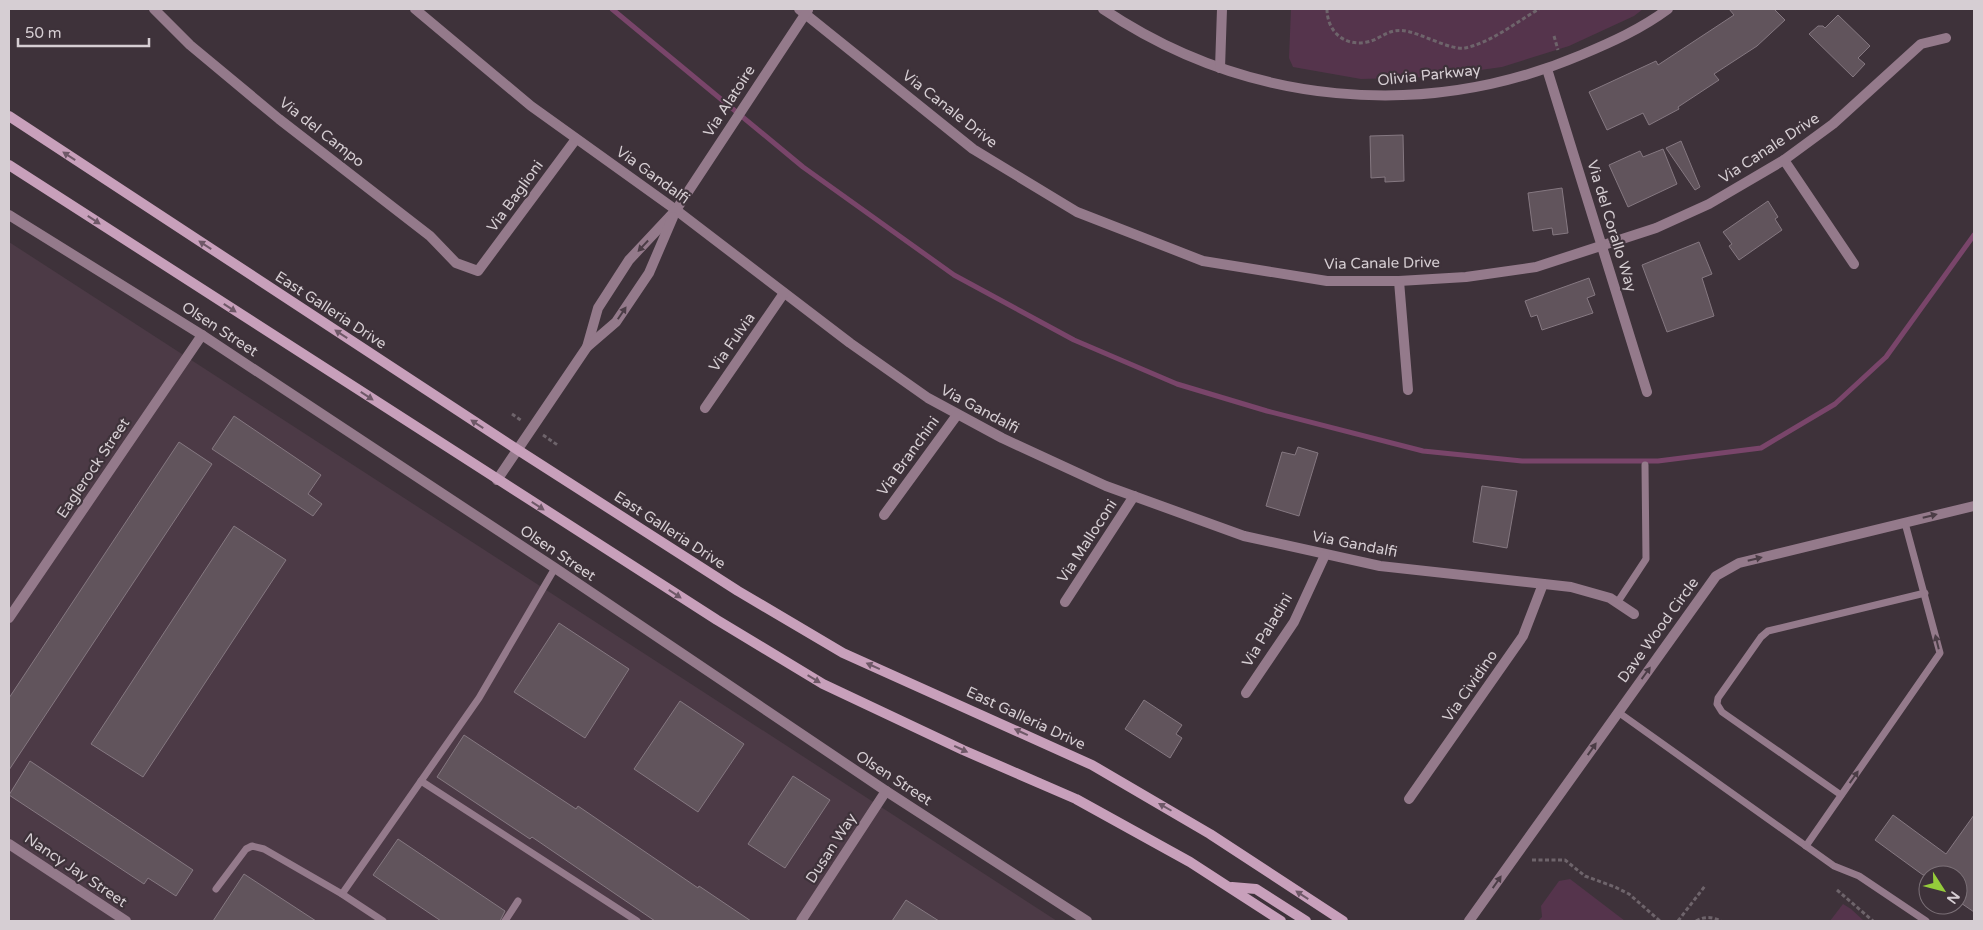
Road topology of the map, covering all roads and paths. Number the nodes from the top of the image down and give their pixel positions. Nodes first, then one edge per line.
1 (154, 9) edge
2 (415, 9) edge
3 (1103, 9) edge
4 (1222, 9) edge
5 (1327, 9) edge
6 (1539, 9) edge
7 (1668, 9) edge
8 (804, 10) edge
9 (1946, 38) dead end
10 (1220, 68) junction
11 (1548, 69) junction
12 (9, 116) edge
13 (576, 138) junction
14 (1784, 160) junction
15 (9, 165) edge
16 (676, 210) junction
17 (9, 215) edge
18 (1603, 246) junction
19 (1854, 264) dead end
20 (478, 271) joint
21 (1399, 281) junction
22 (784, 293) junction
23 (202, 335) junction
24 (587, 346) junction
25 (1408, 390) dead end
26 (1646, 392) dead end
27 (705, 408) dead end
28 (957, 415) junction
29 (518, 450) junction
30 (1645, 466) dead end
31 (497, 480) junction
32 (1134, 496) junction
33 (1974, 506) edge
34 (884, 515) dead end
35 (1905, 523) junction
36 (1325, 555) junction
37 (555, 568) junction
38 (1543, 584) junction
39 (1925, 593) junction
40 (1065, 602) dead end
41 (1617, 602) junction
42 (1634, 614) dead end
43 (9, 618) edge
44 (1246, 693) dead end
45 (1618, 712) junction
46 (421, 782) junction
47 (886, 791) junction
48 (1841, 795) junction
49 (1409, 799) dead end
50 (9, 844) edge
51 (1806, 846) junction
52 (1532, 860) dead end
53 (1229, 886) junction
54 (1705, 886) dead end
55 (216, 889) dead end
56 (1837, 890) dead end
57 (342, 894) junction
58 (518, 901) dead end
59 (126, 921) edge
60 (383, 921) edge
61 (505, 921) edge
62 (637, 921) edge
63 (801, 921) edge
64 (1087, 921) edge
65 (1281, 921) edge
66 (1306, 921) edge
67 (1343, 921) edge
68 (1469, 921) edge
69 (1660, 921) edge
70 (1678, 921) edge
71 (1696, 921) edge
72 (1721, 921) edge
73 (1873, 921) edge
74 (1926, 921) edge

1 - 20 street, Via del Campo
2 - 13 street, Via Gandalfi
3 - 10 street, Olivia Parkway
4 - 10 street
5 - 6 path
7 - 11 street, Olivia Parkway
8 - 16 street, Via Alatoire
8 - 21 street, Via Canale Drive
9 - 14 street, Via Canale Drive
10 - 11 street, Olivia Parkway
11 - 18 street, Via del Corallo Way
29 -> 12 main road, East Galleria Drive
13 - 16 street, Via Gandalfi
13 - 20 street, Via Baglioni
14 - 18 street, Via Canale Drive
14 - 19 street
15 -> 31 main road
16 - 22 street, Via Gandalfi
24 -> 16 street, Via Alatoire
16 -> 24 street, Via Alatoire
17 - 23 street, Olsen Street
18 - 21 street, Via Canale Drive
18 - 26 street, Via del Corallo Way
21 - 25 street
22 - 27 street, Via Fulvia
22 - 28 street, Via Gandalfi
23 - 37 street, Olsen Street
23 - 43 street, Eaglerock Street
24 - 29 street, Via Alatoire
28 - 32 street, Via Gandalfi
28 - 34 street, Via Branchini
29 - 31 street, Via Alatoire
67 -> 29 main road, East Galleria Drive
30 - 41 lane
31 -> 53 main road
32 - 36 street, Via Gandalfi
32 - 40 street, Via Malloconi
35 -> 33 street, Dave Wood Circle
35 - 39 lane
45 -> 35 street, Dave Wood Circle
36 - 38 street, Via Gandalfi
36 - 44 street, Via Paladini
37 - 46 lane
37 - 47 street, Olsen Street
38 - 41 street, Via Gandalfi
38 - 49 street, Via Cividino
48 -> 39 lane
39 - 48 lane
41 - 42 street, Via Gandalfi
45 - 51 lane
68 -> 45 street, Dave Wood Circle
46 - 57 lane
46 - 62 lane
47 - 63 street, Dusan Way
47 - 64 street, Olsen Street
48 - 51 lane
50 - 59 street, Nancy Jay Street
51 - 74 lane
52 - 69 path
53 - 65 main road
53 - 66 main road
54 - 70 path
55 - 57 lane
56 - 73 path
57 - 60 lane
58 - 61 lane
71 - 72 path

